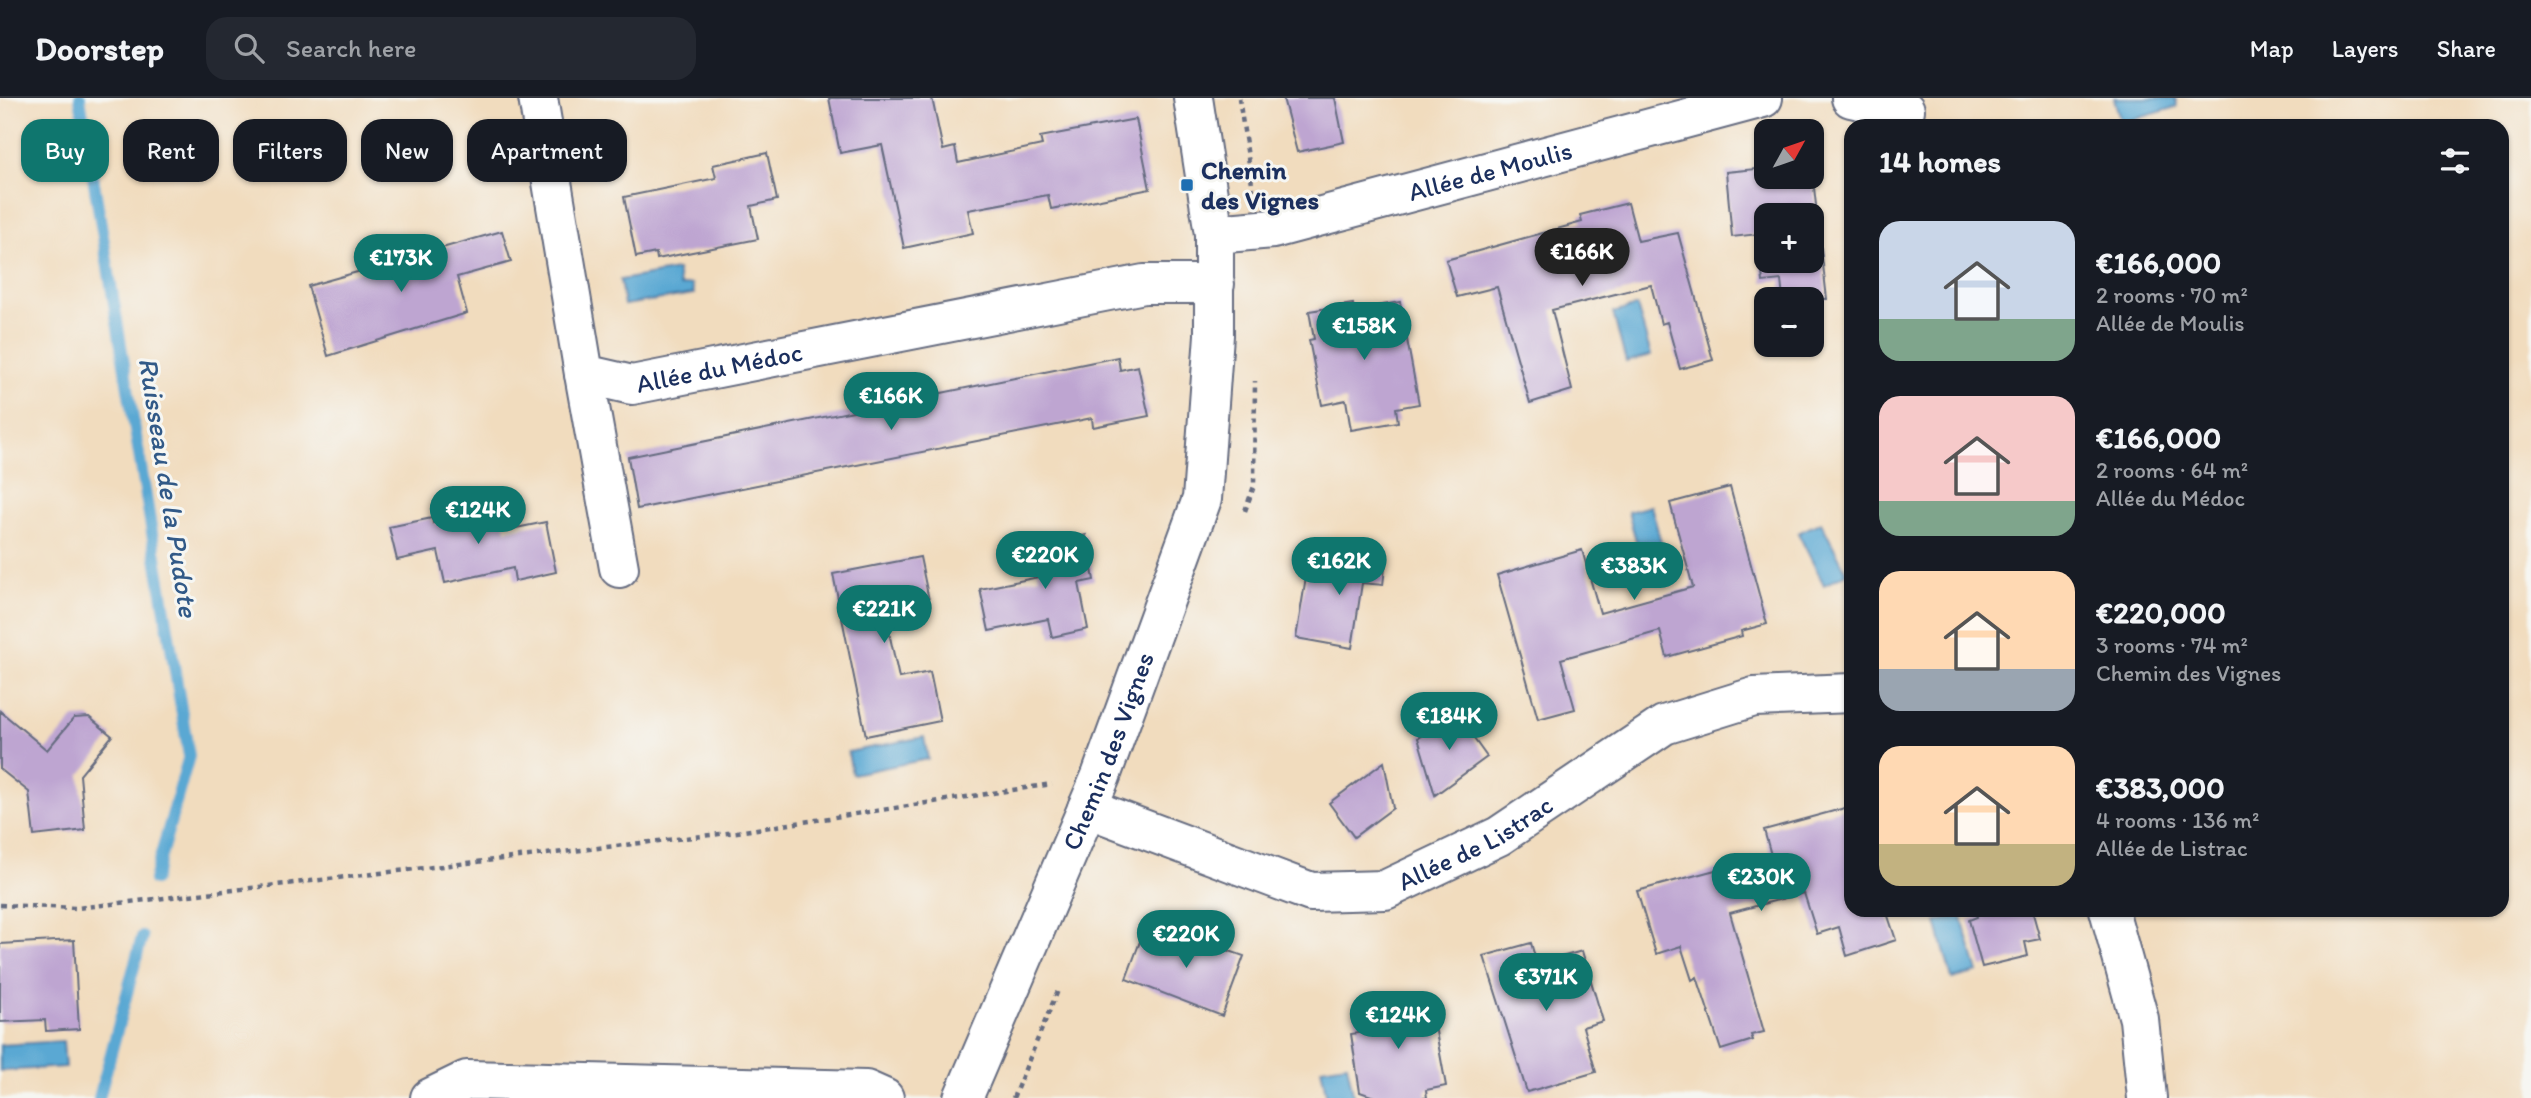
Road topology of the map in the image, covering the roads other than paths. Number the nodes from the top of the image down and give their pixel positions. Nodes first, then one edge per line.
1 (538, 98) edge
2 (1193, 98) edge
3 (1763, 98) edge
4 (1851, 98) edge
5 (1906, 111) edge
6 (1214, 234) junction
7 (1215, 284) junction
8 (583, 374) junction
9 (619, 568) dead end
10 (1844, 692) edge
11 (1094, 792) junction
12 (2111, 917) edge
13 (430, 1098) edge
14 (884, 1098) edge
15 (963, 1098) edge
16 (2147, 1098) edge

1 - 8 street
2 - 6 street, Chemin des Vignes
3 - 6 street, Allée de Moulis
4 - 5 street
6 - 7 street, Chemin des Vignes
7 - 8 street, Allée du Médoc
7 - 11 street, Chemin des Vignes
8 - 9 street
10 - 11 street, Allée de Listrac
11 - 15 street, Chemin des Vignes
12 - 16 street
13 - 14 street

